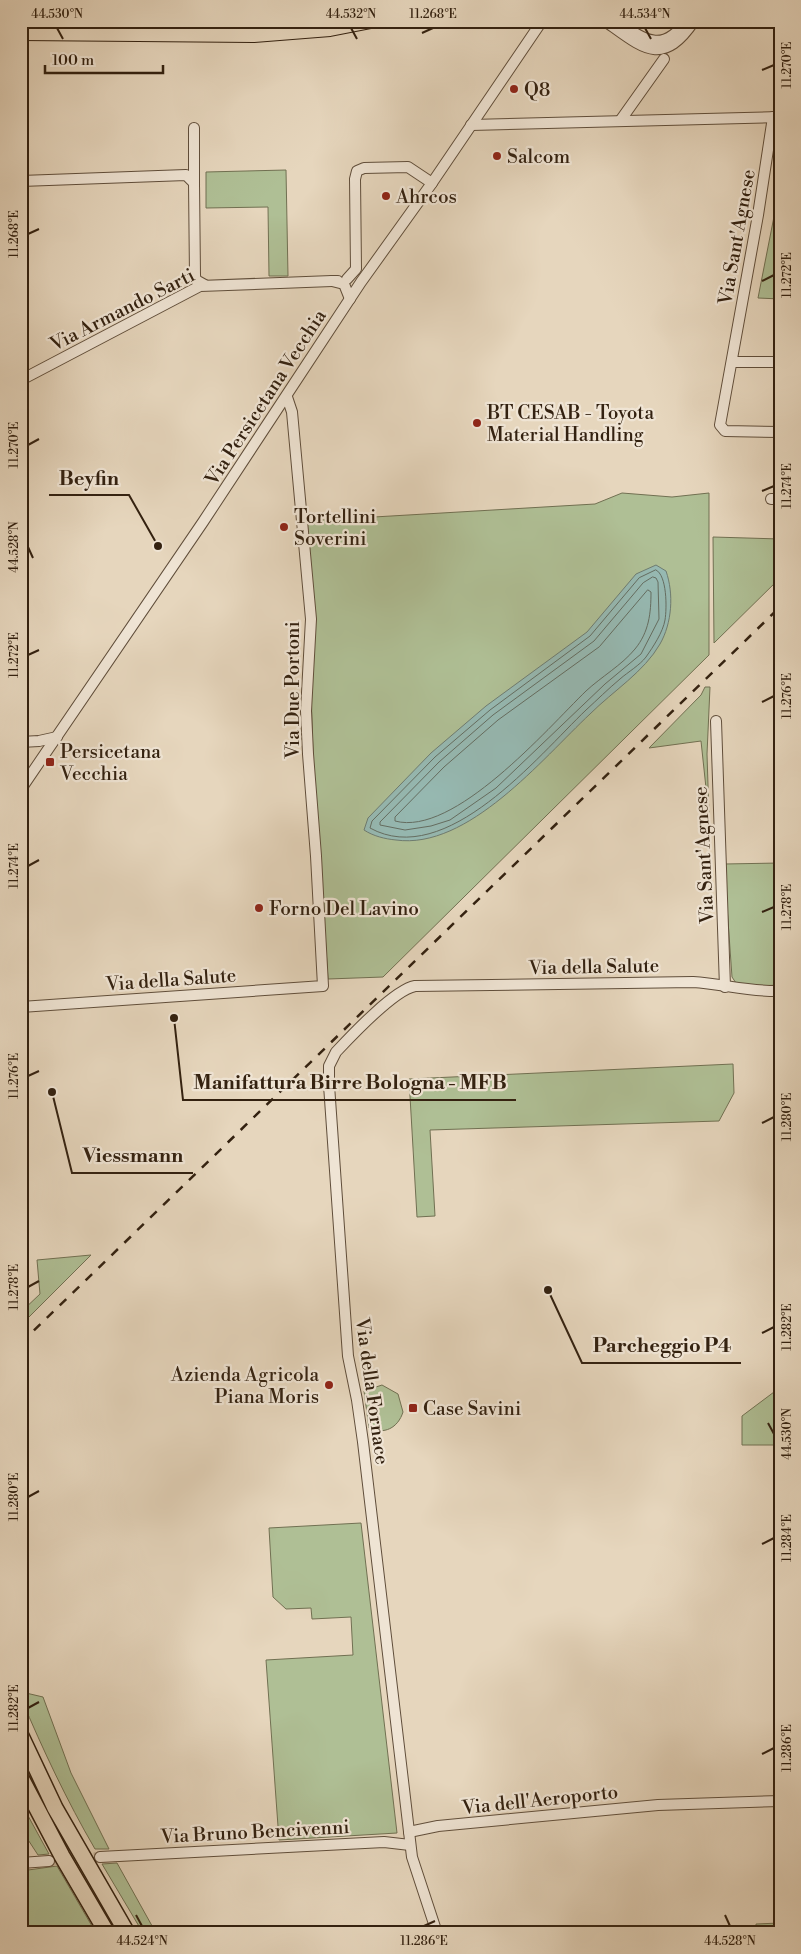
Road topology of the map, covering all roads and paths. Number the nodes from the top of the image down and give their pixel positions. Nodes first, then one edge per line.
1 (371, 21) edge
2 (605, 21) edge
3 (617, 21) edge
4 (686, 21) edge
5 (694, 21) edge
6 (540, 23) edge
7 (21, 33) edge
8 (664, 59) dead end
9 (776, 117) edge
10 (620, 121) junction
11 (471, 125) junction
12 (194, 128) dead end
13 (194, 152) junction
14 (186, 175) junction
15 (21, 181) edge
16 (194, 183) junction
17 (432, 183) junction
18 (347, 279) junction
19 (332, 281) junction
20 (361, 282) junction
21 (205, 284) junction
22 (350, 298) junction
23 (732, 362) junction
24 (780, 362) edge
25 (21, 380) edge
26 (287, 397) junction
27 (780, 432) edge
28 (716, 721) dead end
29 (57, 737) junction
30 (21, 742) edge
31 (35, 742) junction
32 (46, 752) junction
33 (21, 789) edge
34 (323, 986) joint
35 (725, 986) junction
36 (408, 987) joint
37 (780, 991) edge
38 (21, 1007) edge
39 (21, 1736) edge
40 (21, 1778) edge
41 (780, 1801) edge
42 (409, 1832) junction
43 (410, 1846) junction
44 (100, 1857) tunnel mouth
45 (49, 1861) tunnel mouth
46 (21, 1863) edge
47 (107, 1933) edge
48 (127, 1933) edge
49 (437, 1933) edge

1 - 7 main road
2 - 5 street
3 - 4 street
6 - 11 street, Via Persicetana Vecchia
8 - 10 street
9 - 10 street
9 - 23 street, Via Sant'Agnese
10 - 11 street
11 - 17 street, Via Persicetana Vecchia
12 - 13 street
13 - 14 street
13 - 16 street
14 - 15 street
14 - 16 street
16 - 21 street
17 - 18 street
17 - 20 street, Via Persicetana Vecchia
18 - 19 street, Via Armando Sarti
18 - 20 street, Via Armando Sarti
19 - 21 street, Via Armando Sarti
19 - 22 street
20 - 22 street, Via Persicetana Vecchia
21 - 25 street, Via Armando Sarti
22 - 26 street, Via Persicetana Vecchia
23 - 24 street
23 - 27 street, Via Sant'Agnese
26 - 29 street, Via Persicetana Vecchia
26 - 34 street, Via Due Portoni
28 - 35 street, Via Sant'Agnese
29 - 31 street
29 - 32 street, Via Persicetana Vecchia
30 - 31 street
31 - 32 street
32 - 33 street, Via Persicetana Vecchia
34 - 38 street, Via della Salute
35 - 36 street, Via della Salute
35 - 37 street, Via della Salute
36 - 42 street, Via della Fornace
39 - 48 highway
40 - 47 highway
41 - 42 street, Via dell'Aeroporto
42 - 43 street
43 - 44 street, Via Bruno Bencivenni
43 - 49 street
45 - 46 street

